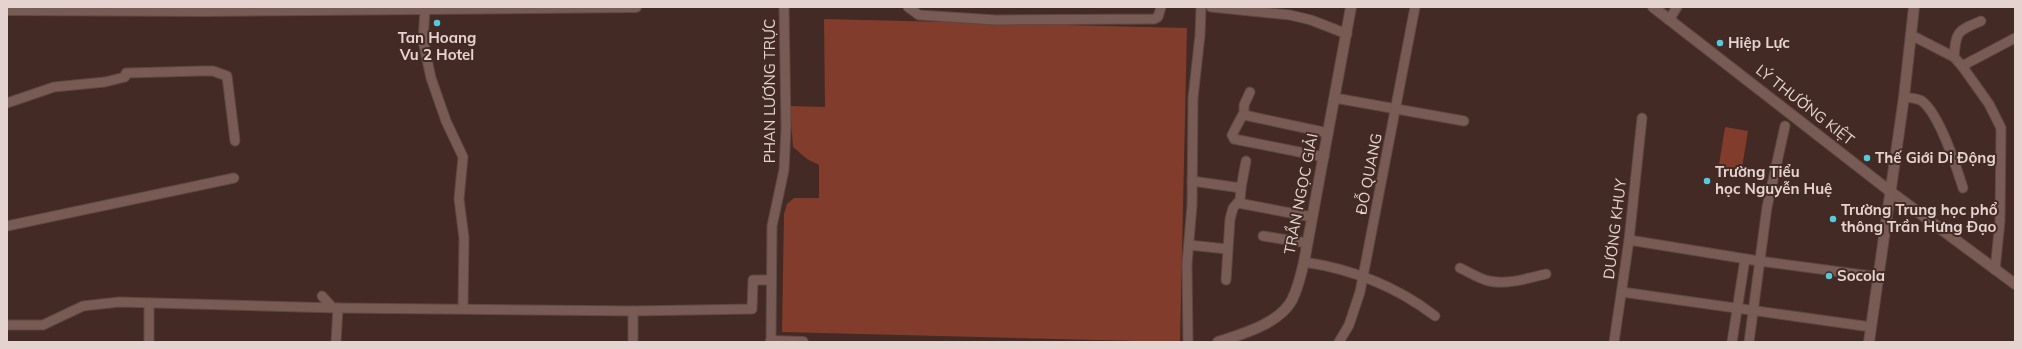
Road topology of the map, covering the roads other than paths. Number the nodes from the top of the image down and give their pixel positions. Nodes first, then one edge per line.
1 (636, 7) edge
2 (784, 7) edge
3 (908, 7) edge
4 (1161, 7) edge
5 (1201, 7) edge
6 (1211, 7) edge
7 (1351, 7) edge
8 (1415, 7) edge
9 (1653, 7) edge
10 (1677, 7) edge
11 (1914, 7) edge
12 (547, 8) edge
13 (205, 9) edge
14 (425, 9) junction
15 (7, 10) edge
16 (1669, 20) junction
17 (1980, 21) dead end
18 (1347, 34) junction
19 (1912, 35) junction
20 (2013, 43) edge
21 (1954, 57) junction
22 (1962, 66) junction
23 (1250, 92) dead end
24 (1904, 97) junction
25 (1335, 98) junction
26 (7, 103) edge
27 (1396, 110) junction
28 (1244, 115) junction
29 (1642, 118) dead end
30 (1464, 121) dead end
31 (1785, 126) dead end
32 (1328, 133) junction
33 (235, 141) dead end
34 (1324, 157) junction
35 (1246, 161) dead end
36 (234, 178) dead end
37 (1192, 181) junction
38 (1241, 188) junction
39 (1963, 188) dead end
40 (1891, 192) junction
41 (1238, 203) junction
42 (1312, 217) junction
43 (7, 226) edge
44 (1263, 236) dead end
45 (1629, 240) junction
46 (1307, 243) junction
47 (1189, 246) junction
48 (1228, 249) junction
49 (1745, 259) junction
50 (1759, 261) junction
51 (1304, 262) junction
52 (1460, 268) dead end
53 (1996, 270) junction
54 (1546, 274) dead end
55 (1363, 276) junction
56 (1879, 277) junction
57 (771, 280) junction
58 (1226, 280) dead end
59 (2015, 284) edge
60 (1622, 292) junction
61 (322, 296) dead end
62 (150, 303) junction
63 (335, 307) junction
64 (462, 308) junction
65 (1738, 308) junction
66 (633, 311) junction
67 (1754, 311) junction
68 (1435, 316) dead end
69 (7, 325) edge
70 (1871, 327) junction
71 (149, 342) edge
72 (336, 342) edge
73 (633, 342) edge
74 (771, 342) edge
75 (803, 342) edge
76 (1188, 342) edge
77 (1218, 342) edge
78 (1339, 342) edge
79 (1614, 342) edge
80 (1732, 342) edge
81 (1749, 342) edge
82 (1869, 342) edge

1 - 12 street
2 - 57 street, PHAN LƯƠNG TRỰC
3 - 4 street
5 - 37 street
6 - 18 street
7 - 18 street, TRẦN NGỌC GIẢI
8 - 27 street, ĐỖ QUANG
9 - 16 street, LÝ THƯỜNG KIỆT
10 - 16 street
11 - 19 street
12 - 14 street
13 - 14 street
13 - 15 street
14 - 64 street
16 - 40 street, LÝ THƯỜNG KIỆT
17 - 21 street
18 - 25 street, TRẦN NGỌC GIẢI
19 - 21 street
19 - 24 street
20 - 22 street
21 - 22 street
22 - 53 street
23 - 28 street
24 - 39 street
24 - 40 street
25 - 27 street
25 - 32 street, TRẦN NGỌC GIẢI
26 - 33 street
27 - 30 street
27 - 55 street, ĐỖ QUANG
28 - 32 street
28 - 34 street
29 - 45 street, DƯƠNG KHUY
31 - 50 street
32 - 34 street, TRẦN NGỌC GIẢI
34 - 42 street, TRẦN NGỌC GIẢI
35 - 38 street
36 - 43 street
37 - 38 street
37 - 47 street
38 - 41 street
40 - 53 street, LÝ THƯỜNG KIỆT
40 - 56 street
41 - 42 street
41 - 48 street
42 - 46 street, TRẦN NGỌC GIẢI
44 - 46 street
45 - 49 street
45 - 60 street, DƯƠNG KHUY
46 - 51 street, TRẦN NGỌC GIẢI
47 - 48 street
47 - 76 street
48 - 58 street
49 - 50 street
49 - 65 street
50 - 56 street
50 - 67 street
51 - 55 street
51 - 77 street, TRẦN NGỌC GIẢI
52 - 54 street
53 - 59 street, LÝ THƯỜNG KIỆT
55 - 68 street
55 - 78 street, ĐỖ QUANG
56 - 70 street
57 - 66 street
57 - 74 street, PHAN LƯƠNG TRỰC
60 - 65 street
60 - 79 street, DƯƠNG KHUY
61 - 63 street
62 - 63 street
62 - 69 street
62 - 71 street
63 - 64 street
63 - 72 street
64 - 66 street
65 - 67 street
65 - 80 street
66 - 73 street
67 - 70 street
67 - 81 street
70 - 82 street
74 - 75 street

